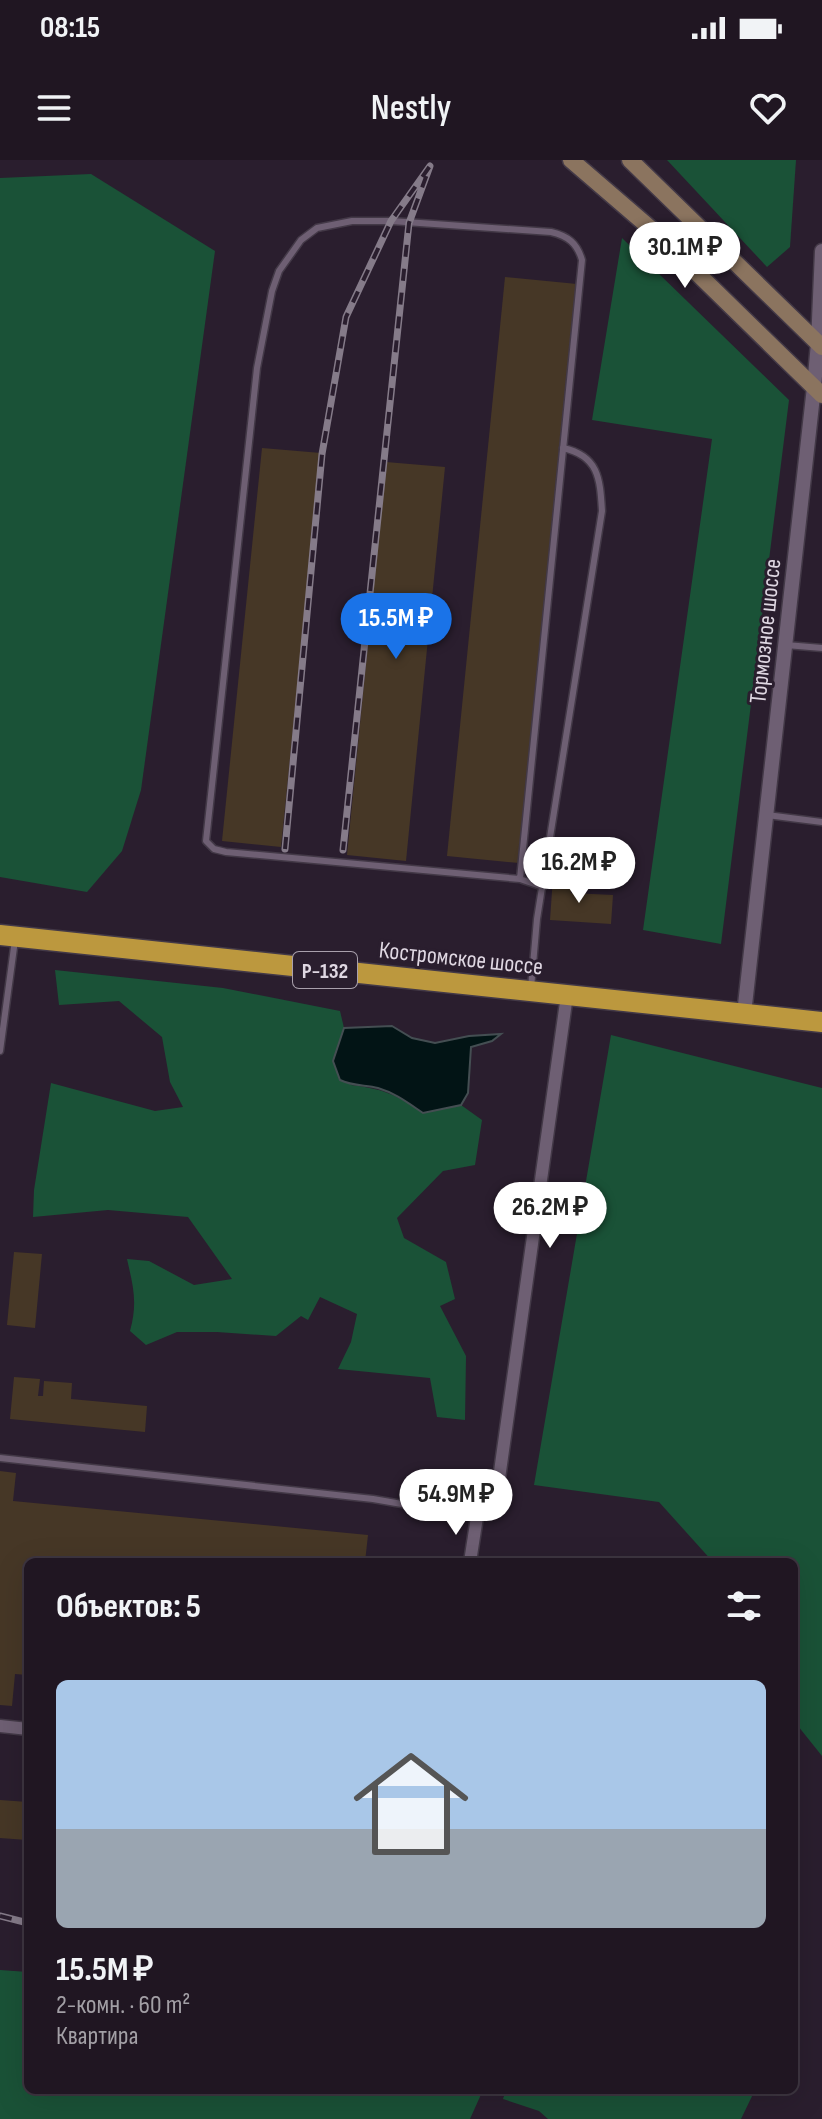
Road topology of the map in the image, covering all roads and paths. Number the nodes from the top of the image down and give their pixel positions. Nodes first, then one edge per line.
1 (571, 160) edge
2 (630, 160) edge
3 (822, 251) edge
4 (820, 345) edge
5 (818, 391) edge
6 (563, 448) junction
7 (786, 645) junction
8 (822, 648) edge
9 (767, 815) junction
10 (822, 822) edge
11 (520, 879) junction
12 (543, 887) junction
13 (8, 936) edge
14 (530, 992) junction
15 (567, 995) junction
16 (744, 1014) junction
17 (822, 1022) edge
18 (0, 1051) edge
19 (0, 1458) edge
20 (496, 1500) joint
21 (477, 1517) junction
22 (471, 1558) edge
23 (0, 1726) edge
24 (24, 1729) edge

1 - 5 main road
2 - 4 main road
3 - 4 street, Тормозное шоссе
4 - 5 street, Тормозное шоссе
5 - 7 street, Тормозное шоссе
6 - 11 lane
6 - 11 lane
6 - 12 lane
7 - 8 lane
7 - 9 street, Тормозное шоссе
9 - 10 lane
9 - 16 street, Тормозное шоссе
11 - 12 lane
12 - 14 lane
13 - 14 highway, Костромское шоссе / Р-132
13 - 18 lane
14 - 15 highway, Костромское шоссе / Р-132
15 - 16 highway, Костромское шоссе / Р-132
15 - 20 street
16 - 17 highway, Костромское шоссе / Р-132
19 - 21 lane
20 - 21 lane
21 - 22 street
23 - 24 street

